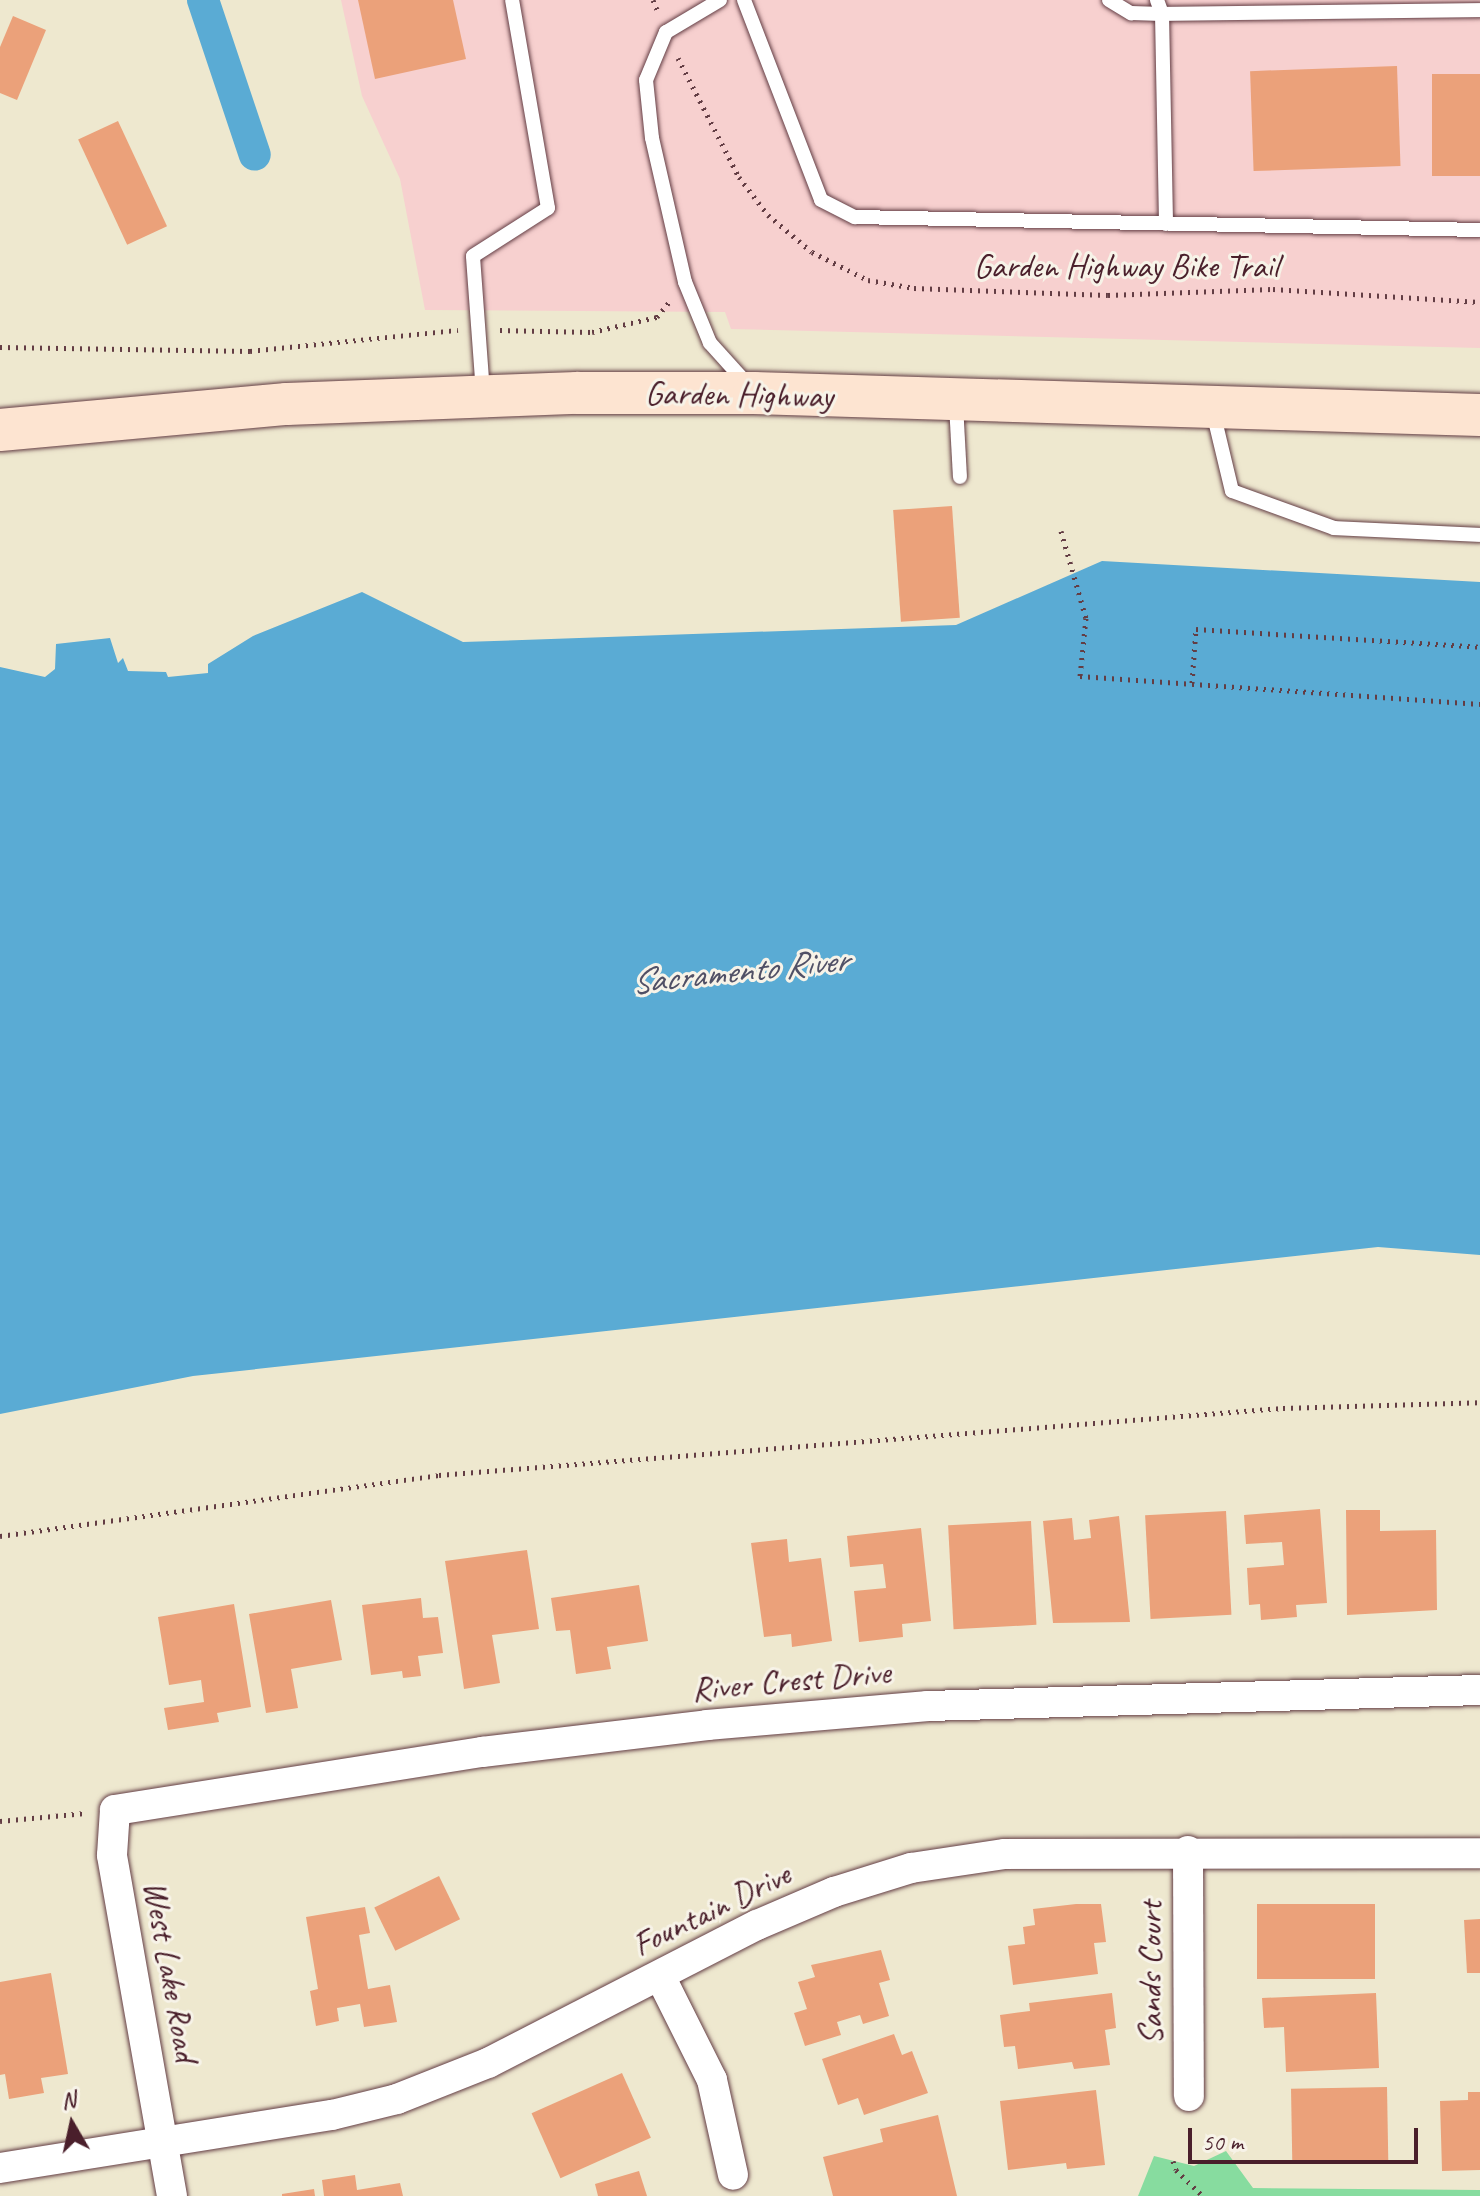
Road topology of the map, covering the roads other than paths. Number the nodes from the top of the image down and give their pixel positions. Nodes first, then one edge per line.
1 (512, 0) edge
2 (720, 0) edge
3 (744, 0) edge
4 (1109, 0) edge
5 (1160, 7) edge
6 (1480, 10) edge
7 (1166, 224) junction
8 (1480, 230) edge
9 (754, 393) junction
10 (483, 394) junction
11 (956, 399) junction
12 (1211, 405) junction
13 (1480, 415) edge
14 (0, 430) edge
15 (960, 477) dead end
16 (1480, 535) edge
17 (1480, 1690) edge
18 (115, 1810) joint
19 (1188, 1851) junction
20 (1480, 1853) edge
21 (660, 1976) junction
22 (1189, 2096) dead end
23 (162, 2144) junction
24 (0, 2168) edge
25 (733, 2175) dead end
26 (172, 2196) edge

1 - 10 lane
2 - 9 lane
3 - 7 lane
4 - 5 lane
5 - 6 lane
5 - 7 lane
7 - 8 lane
9 - 10 main road, Garden Highway
9 - 11 main road, Garden Highway
10 - 14 main road, Garden Highway
11 - 12 main road, Garden Highway
11 - 15 lane
12 - 13 main road, Garden Highway
12 - 16 lane
17 - 18 street, River Crest Drive
18 - 23 street, West Lake Road
19 - 20 street, Fountain Drive
19 - 21 street, Fountain Drive
19 - 22 street, Sands Court
21 - 23 street, Fountain Drive
21 - 25 street
23 - 24 street, Fountain Drive
23 - 26 street, West Lake Road

